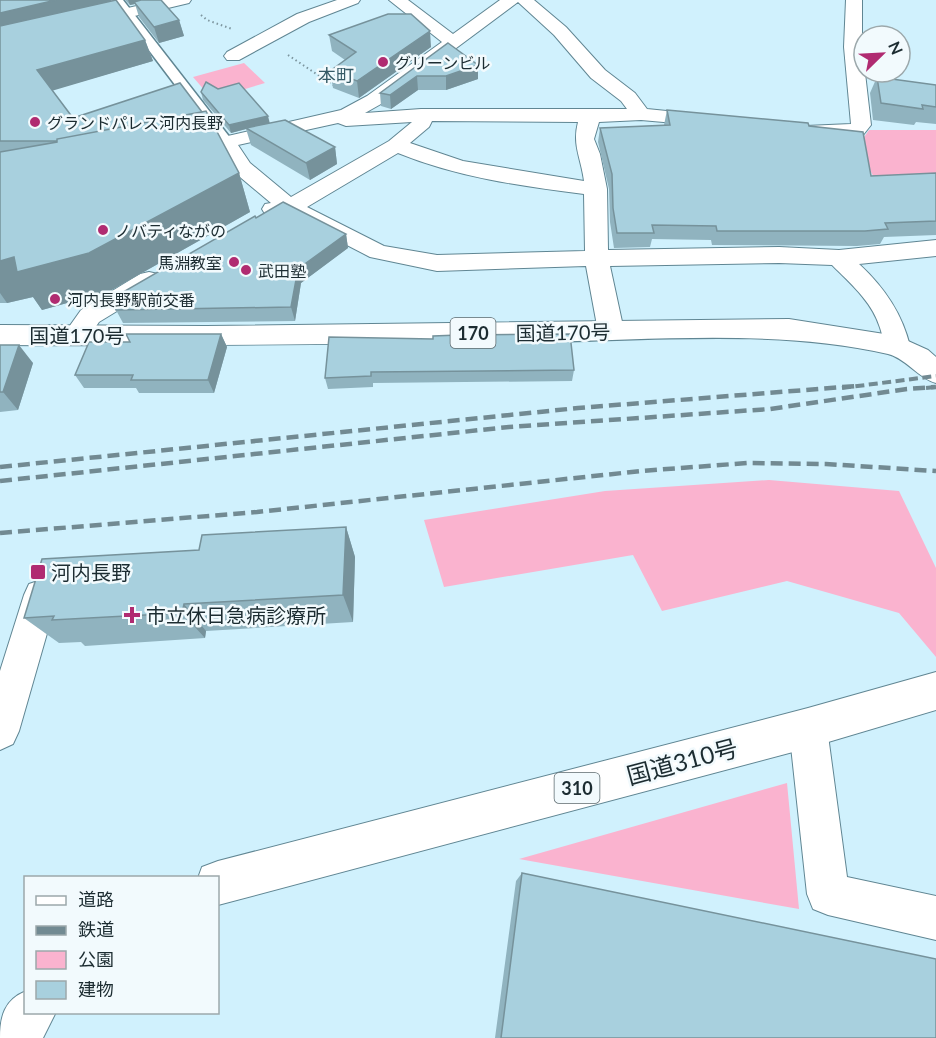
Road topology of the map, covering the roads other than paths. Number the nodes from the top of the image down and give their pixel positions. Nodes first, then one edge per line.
1 (183, 0) edge
2 (352, 0) edge
3 (397, 0) edge
4 (511, 0) edge
5 (524, 0) edge
6 (854, 0) edge
7 (121, 6) edge
8 (853, 24) edge
9 (452, 41) junction
10 (0, 43) edge
11 (232, 56) dead end
12 (856, 84) edge
13 (864, 84) edge
14 (879, 86) edge
15 (641, 114) junction
16 (421, 115) junction
17 (590, 116) junction
18 (318, 122) junction
19 (723, 122) edge
20 (792, 128) edge
21 (226, 142) junction
22 (396, 145) junction
23 (190, 148) edge
24 (596, 189) junction
25 (290, 207) junction
26 (256, 220) edge
27 (936, 248) edge
28 (597, 258) junction
29 (839, 258) junction
30 (171, 268) edge
31 (611, 331) junction
32 (77, 334) junction
33 (0, 335) edge
34 (897, 346) junction
35 (936, 373) edge
36 (41, 595) edge
37 (936, 691) edge
38 (808, 728) junction
39 (0, 731) edge
40 (219, 883) edge
41 (936, 918) edge
42 (31, 1014) edge
43 (15, 1038) edge

1 - 7 street
2 - 11 street
3 - 9 street
4 - 9 street
5 - 15 street
6 - 8 street
7 - 10 street
7 - 21 street
9 - 18 street
12 - 20 street
13 - 14 street
15 - 17 street
15 - 19 street
16 - 17 street
16 - 18 street
16 - 22 street
17 - 24 street
18 - 21 street
21 - 23 street
21 - 25 street
22 - 24 street
22 - 25 street
24 - 28 street
25 - 26 street
25 - 28 street
27 - 29 street
28 - 29 street
28 - 31 street
29 - 34 street
30 - 32 street
31 - 32 highway, 国道170号 / 170
31 - 34 highway, 国道170号 / 170
32 - 33 highway, 国道170号 / 170
34 - 35 highway, 国道170号 / 170
36 - 39 street
37 - 38 highway, 国道310号 / 310
38 - 40 highway, 国道310号 / 310
38 - 41 street
42 - 43 highway

